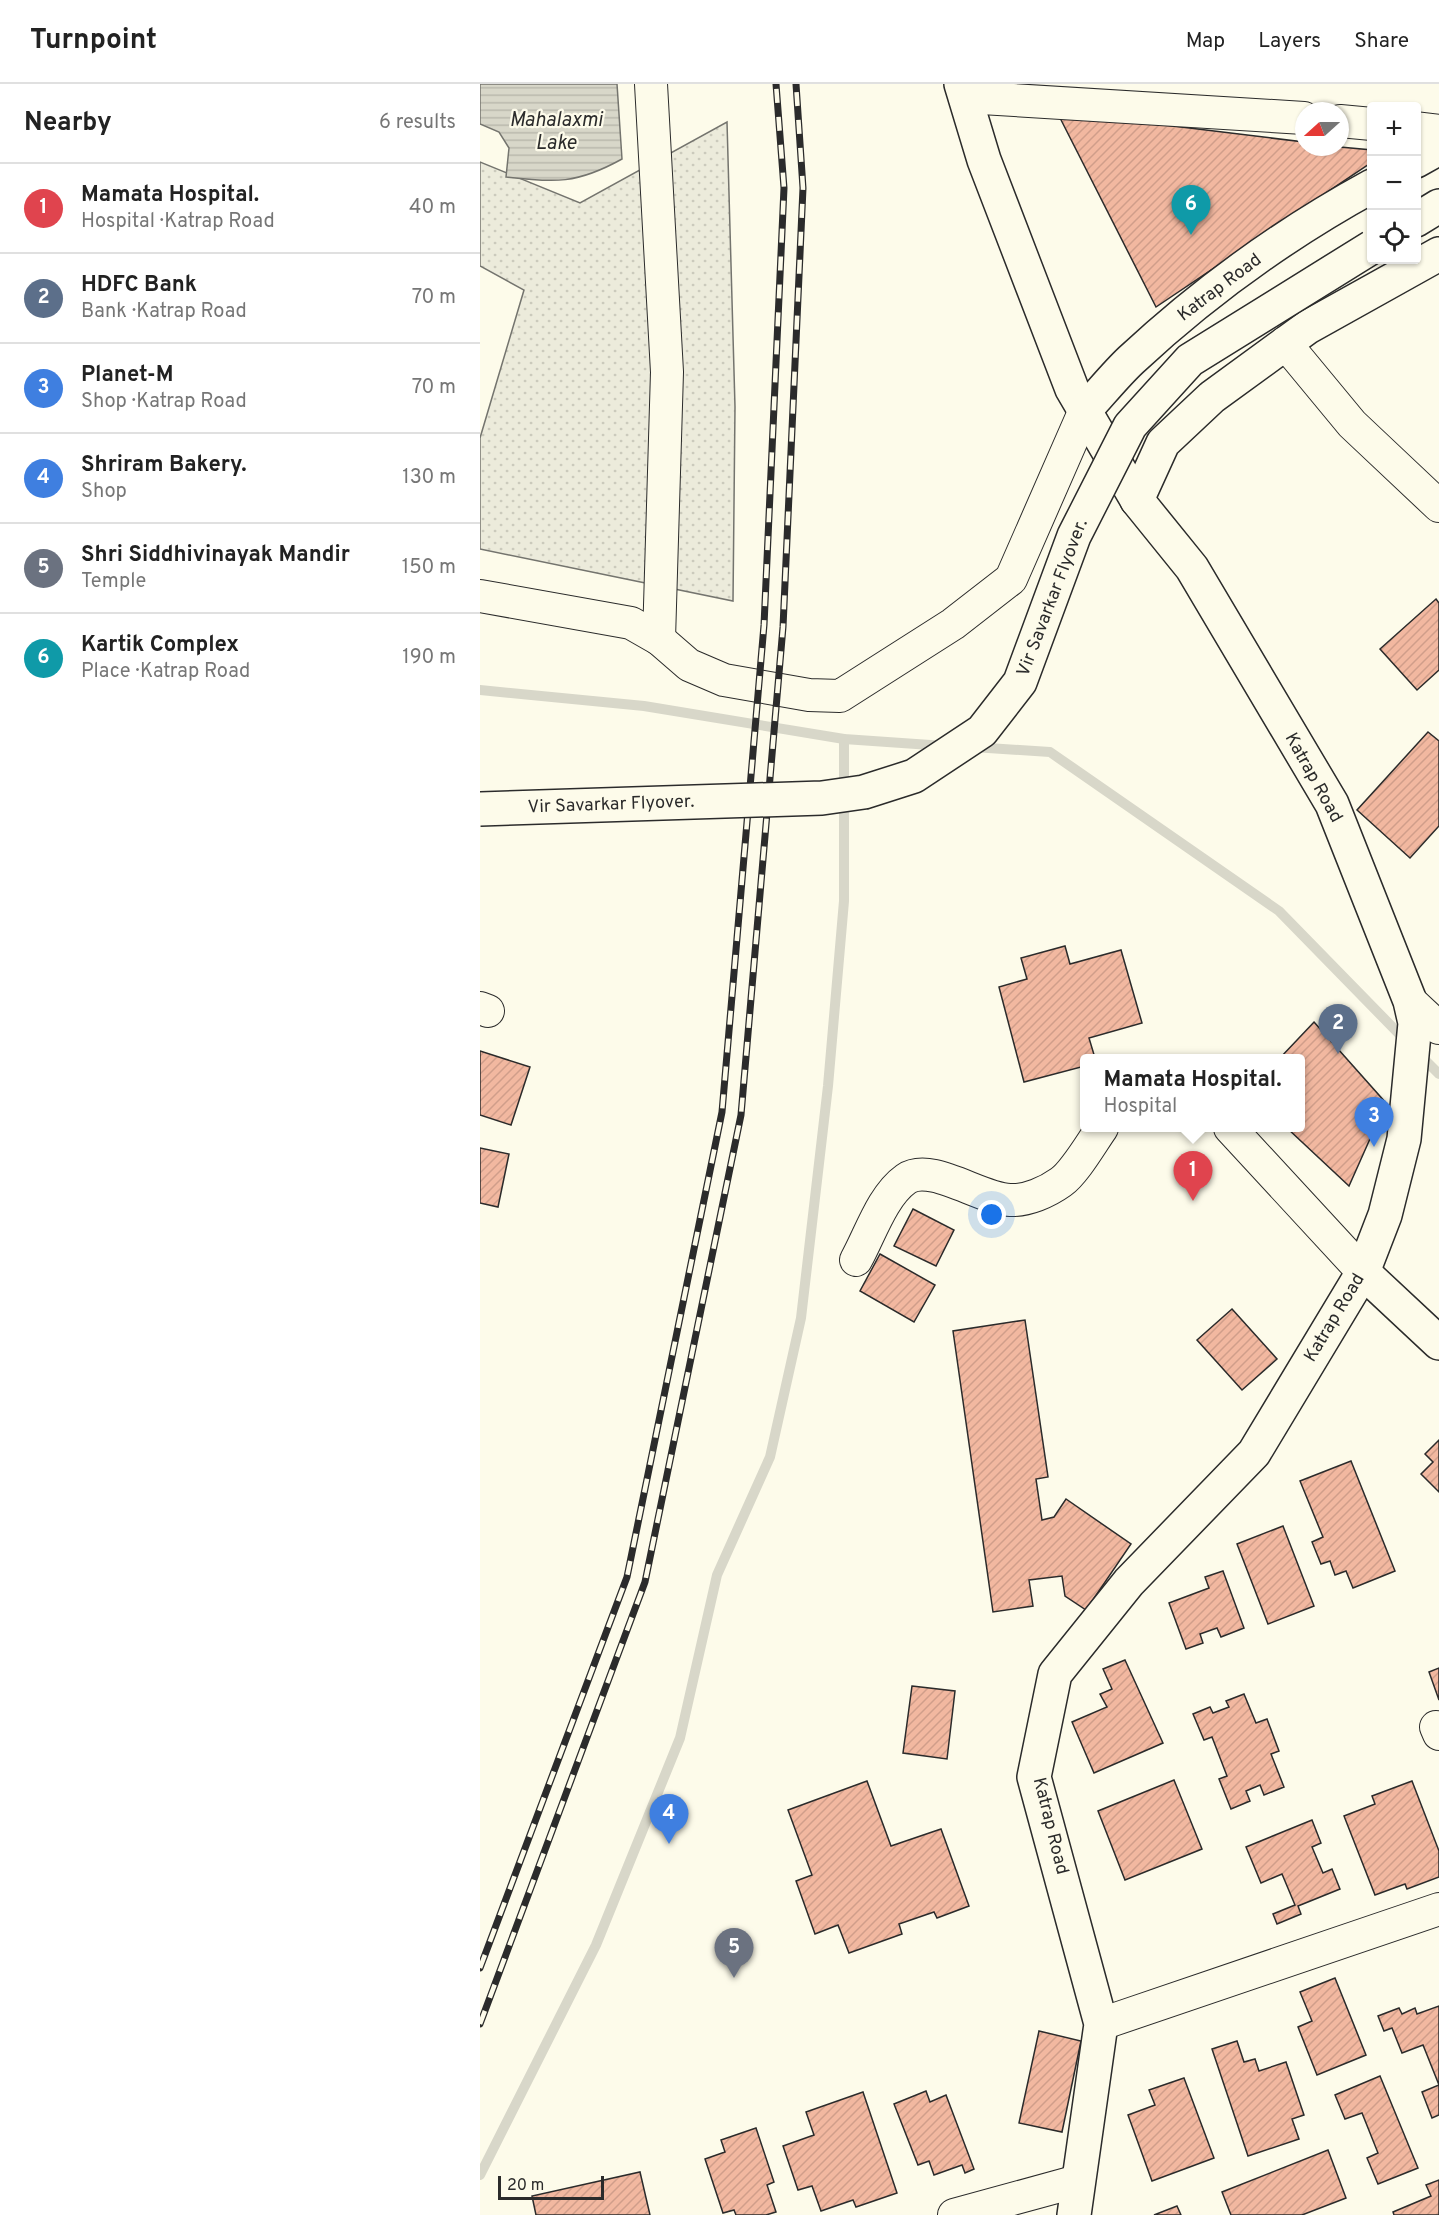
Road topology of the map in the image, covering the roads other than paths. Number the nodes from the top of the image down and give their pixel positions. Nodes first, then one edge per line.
1 (651, 84) edge
2 (963, 91) edge
3 (1295, 117) edge
4 (1349, 122) edge
5 (1367, 124) edge
6 (1421, 128) edge
7 (1439, 130) edge
8 (1439, 148) edge
9 (1421, 158) edge
10 (1367, 188) edge
11 (1439, 206) edge
12 (1421, 217) edge
13 (1367, 250) edge
14 (1439, 254) edge
15 (1285, 343) junction
16 (1085, 410) junction
17 (1137, 500) junction
18 (1439, 506) edge
19 (480, 596) edge
20 (659, 639) junction
21 (480, 809) edge
22 (1421, 1017) edge
23 (1099, 1132) edge
24 (1234, 1132) edge
25 (856, 1260) dead end
26 (1363, 1272) junction
27 (1439, 1343) edge
28 (1439, 1909) edge
29 (1101, 2024) junction
30 (1078, 2181) junction
31 (954, 2215) edge
32 (1074, 2215) edge

1 - 20 street
2 - 3 street
2 - 16 main road, Katrap Road
4 - 5 street
6 - 7 street
8 - 9 main road
10 - 16 main road, Katrap Road
11 - 12 main road
13 - 21 main road, Vir Savarkar Flyover., bridge
14 - 15 main road
15 - 17 main road
15 - 18 street
16 - 17 main road, Katrap Road
16 - 20 street
17 - 22 main road, Katrap Road
19 - 20 street
22 - 26 main road, Katrap Road
23 - 25 street
24 - 26 street
26 - 27 main road
26 - 29 main road, Katrap Road
28 - 29 street
29 - 30 main road, Katrap Road
30 - 31 street
30 - 32 main road, Katrap Road

